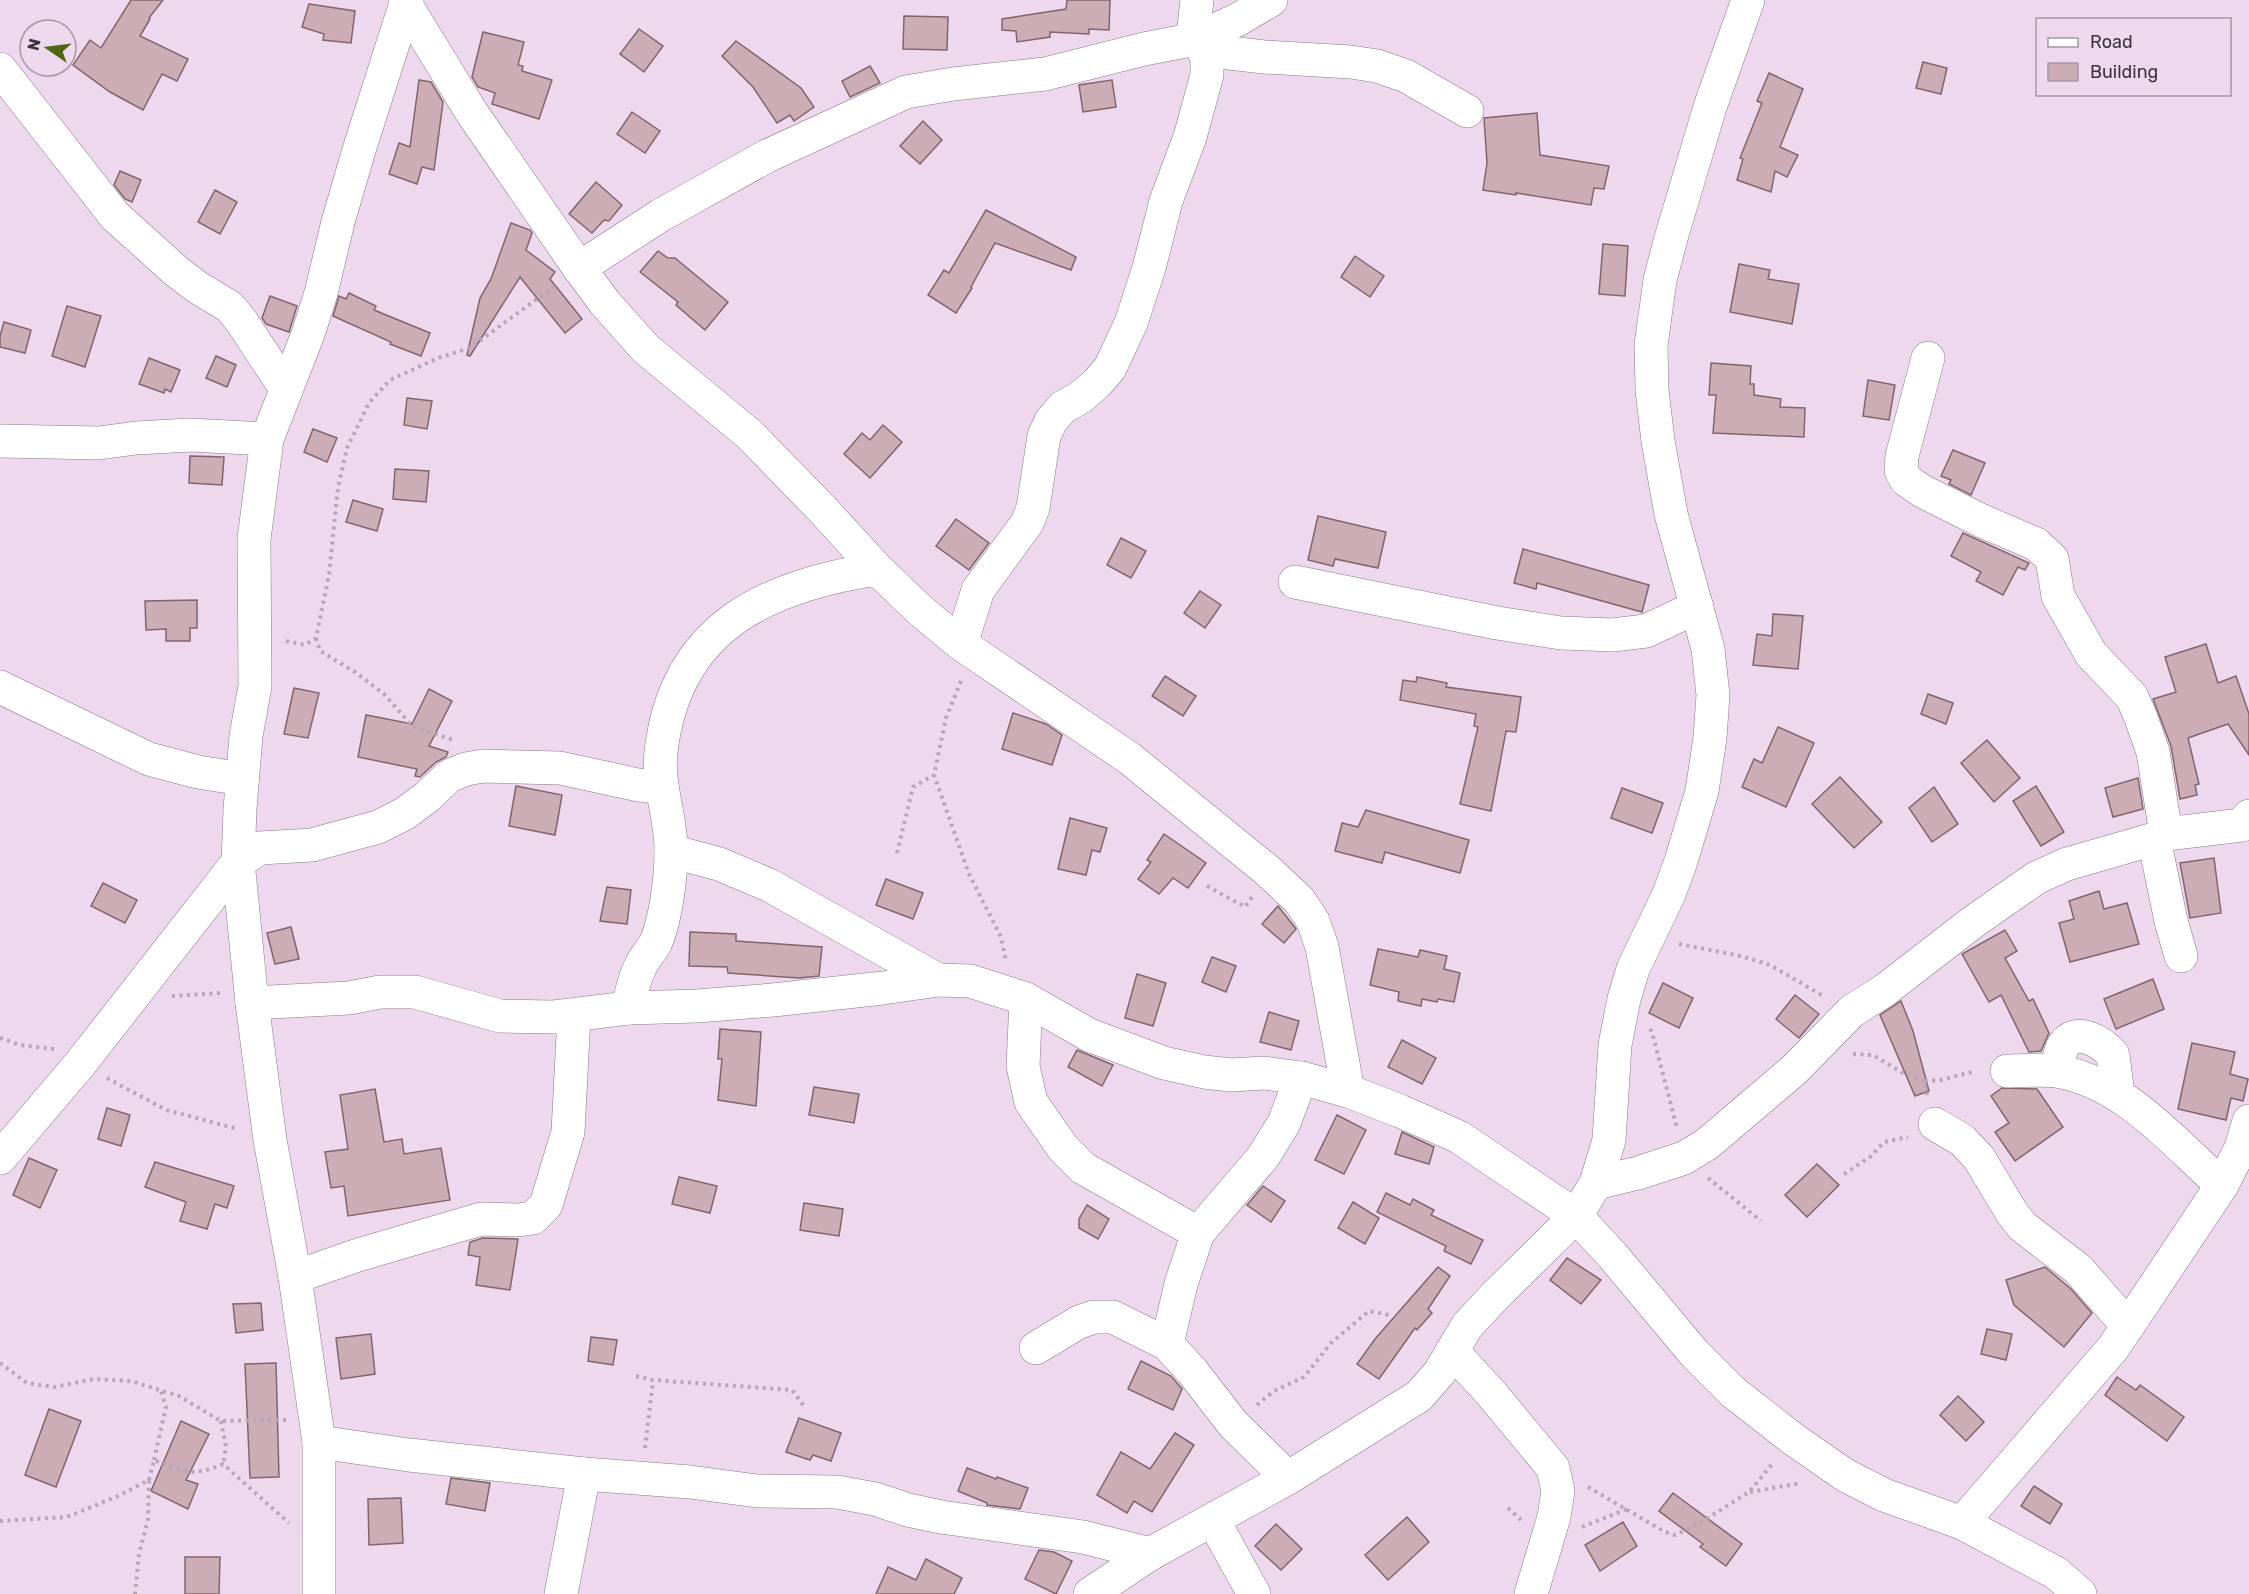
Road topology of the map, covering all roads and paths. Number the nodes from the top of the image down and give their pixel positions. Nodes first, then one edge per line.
1 (1197, 0) edge
2 (1271, 0) edge
3 (1748, 0) edge
4 (406, 2) edge
5 (1200, 44) junction
6 (0, 69) edge
7 (1467, 111) dead end
8 (579, 268) junction
9 (1928, 358) dead end
10 (286, 389) junction
11 (267, 439) junction
12 (0, 441) edge
13 (877, 569) junction
14 (1295, 582) dead end
15 (1697, 607) junction
16 (256, 635) junction
17 (316, 638) junction
18 (961, 644) junction
19 (0, 687) edge
20 (483, 766) junction
21 (934, 775) junction
22 (242, 779) junction
23 (662, 788) junction
24 (2247, 828) edge
25 (2160, 837) junction
26 (671, 851) junction
27 (897, 853) dead end
28 (238, 862) junction
29 (1268, 871) junction
30 (1207, 886) dead end
31 (1649, 937) junction
32 (2181, 956) dead end
33 (150, 974) junction
34 (938, 980) junction
35 (1016, 996) junction
36 (252, 1004) junction
37 (628, 1008) junction
38 (1852, 1011) junction
39 (574, 1016) junction
40 (1652, 1032) dead end
41 (0, 1038) edge
42 (1847, 1053) dead end
43 (85, 1058) junction
44 (2007, 1071) dead end
45 (1301, 1078) junction
46 (1924, 1082) dead end
47 (1348, 1091) junction
48 (2249, 1121) edge
49 (1935, 1124) dead end
50 (270, 1140) junction
51 (0, 1158) edge
52 (1684, 1158) junction
53 (1596, 1183) junction
54 (2222, 1185) junction
55 (1576, 1216) junction
56 (1761, 1221) dead end
57 (1198, 1233) junction
58 (295, 1277) junction
59 (1389, 1314) dead end
60 (2128, 1326) junction
61 (1167, 1344) junction
62 (1036, 1348) dead end
63 (1452, 1351) junction
64 (0, 1363) edge
65 (636, 1376) dead end
66 (653, 1380) junction
67 (161, 1390) junction
68 (804, 1406) dead end
69 (221, 1421) junction
70 (1233, 1424) junction
71 (1793, 1439) junction
72 (319, 1442) junction
73 (154, 1460) junction
74 (223, 1464) junction
75 (1553, 1468) junction
76 (584, 1474) junction
77 (1845, 1475) junction
78 (641, 1478) junction
79 (1288, 1478) junction
80 (149, 1479) junction
81 (1749, 1492) junction
82 (1213, 1520) junction
83 (0, 1521) edge
84 (1962, 1523) junction
85 (319, 1549) junction
86 (1150, 1554) junction
87 (135, 1594) edge
88 (319, 1594) edge
89 (561, 1594) edge
90 (1090, 1594) edge
91 (1254, 1594) edge
92 (1531, 1594) edge
93 (2080, 1594) edge

1 - 5 street
2 - 5 street
3 - 15 street
4 - 8 street
4 - 10 street
5 - 7 street
5 - 8 street
5 - 18 street
6 - 10 street
8 - 13 street
8 - 17 path
9 - 25 street
10 - 11 street
11 - 12 street
11 - 16 street
13 - 18 street
13 - 23 street
14 - 15 street
15 - 31 street
16 - 17 path
16 - 22 street
17 - 20 path
18 - 21 path
18 - 29 street
19 - 22 street
20 - 23 street
20 - 28 street
21 - 27 path
21 - 35 path
22 - 28 street
23 - 26 street
24 - 25 street
25 - 32 street
25 - 38 street
26 - 34 street
26 - 37 street
28 - 33 street
28 - 36 street
29 - 30 path
29 - 47 street
31 - 38 path
31 - 53 street
33 - 36 path
33 - 43 street
34 - 35 street
34 - 37 street
35 - 45 street
35 - 57 street
36 - 39 street
36 - 50 street
37 - 39 street
38 - 52 street
39 - 58 street
40 - 52 path
41 - 43 path
42 - 46 path
43 - 50 path
43 - 51 street
44 - 54 street
45 - 47 street
45 - 57 street
47 - 55 street
48 - 54 street
49 - 60 street
50 - 58 street
52 - 53 street
52 - 56 path
53 - 55 street
54 - 60 street
55 - 63 street
55 - 71 street
57 - 61 street
58 - 72 street
59 - 70 path
60 - 84 street
61 - 62 street
61 - 70 street
63 - 75 street
63 - 79 street
64 - 67 path
65 - 66 path
66 - 68 path
66 - 78 path
67 - 69 path
67 - 73 path
69 - 72 path
69 - 74 path
70 - 79 street
71 - 77 street
71 - 81 path
72 - 76 street
72 - 85 street
73 - 74 path
73 - 80 path
74 - 85 path
75 - 81 path
75 - 92 street
76 - 78 street
76 - 89 street
77 - 81 path
77 - 84 street
78 - 86 street
79 - 82 street
80 - 83 path
80 - 87 path
82 - 86 street
82 - 91 street
84 - 93 street
85 - 88 street
86 - 90 street

